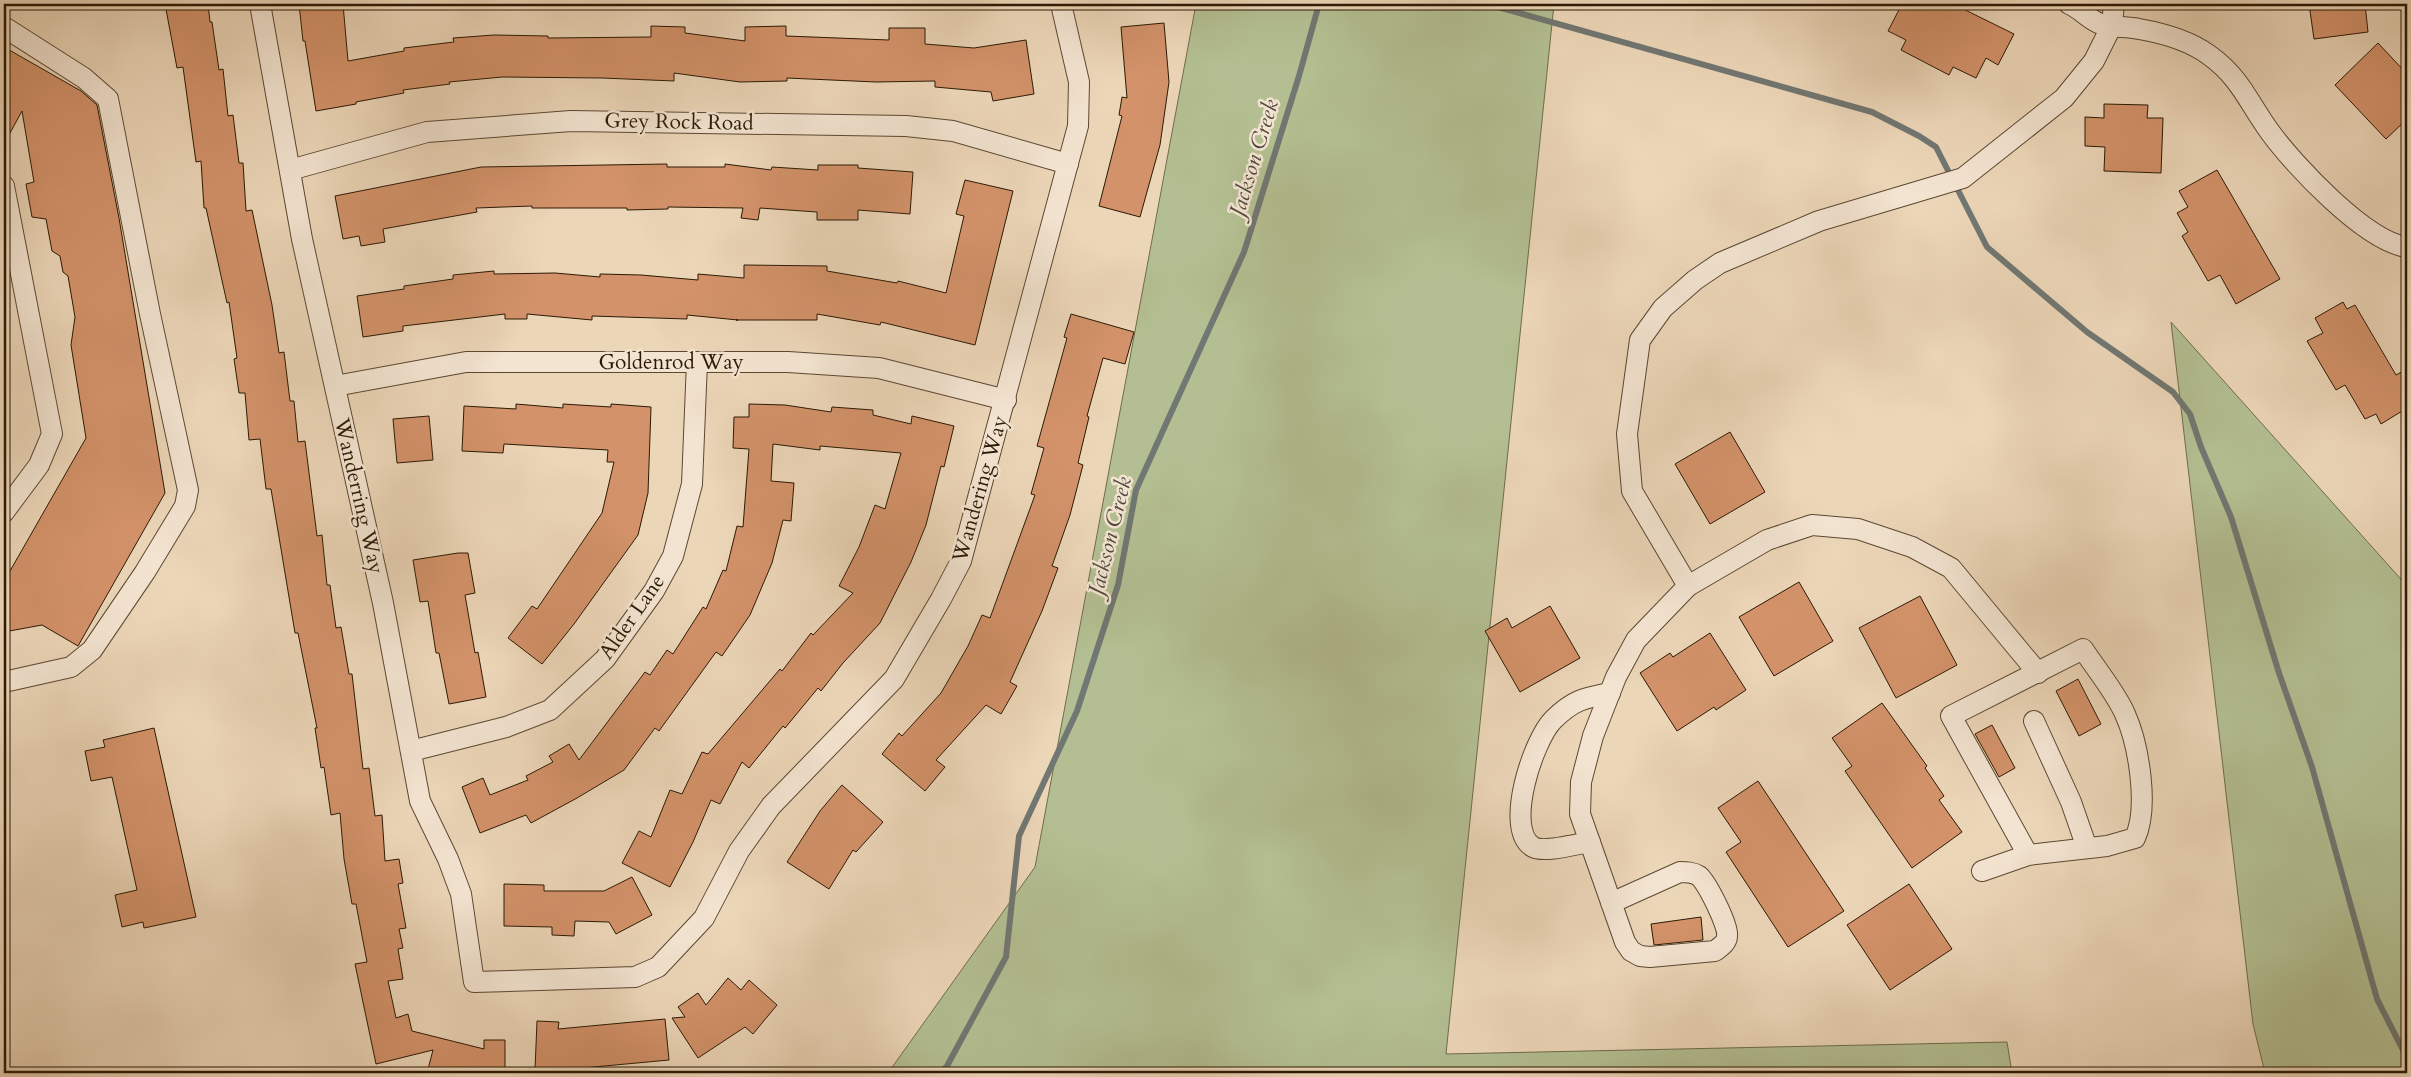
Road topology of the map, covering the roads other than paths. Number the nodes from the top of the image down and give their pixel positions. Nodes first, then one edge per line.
1 (260, 4) edge
2 (1061, 4) edge
3 (2069, 4) edge
4 (2114, 4) edge
5 (2112, 26) junction
6 (4, 27) edge
7 (1068, 164) junction
8 (290, 170) junction
9 (4, 186) edge
10 (2407, 247) edge
11 (697, 362) junction
12 (335, 386) junction
13 (1006, 400) junction
14 (4, 512) edge
15 (1688, 586) junction
16 (2038, 673) junction
17 (4, 682) edge
18 (1610, 693) junction
19 (2034, 721) dead end
20 (411, 752) junction
21 (1590, 842) junction
22 (2087, 848) junction
23 (2028, 855) junction
24 (1982, 871) dead end
25 (1611, 903) junction
26 (474, 982) joint

1 - 8 street, Wanderring Way
2 - 7 street, Wandering Way
3 - 5 street
4 - 5 street
5 - 10 street
5 - 15 street
6 - 17 street
7 - 8 street, Grey Rock Road
7 - 13 street, Wandering Way
8 - 12 street, Wanderring Way
9 - 14 street
11 - 12 street, Goldenrod Way
11 - 13 street, Goldenrod Way
11 - 20 street, Alder Lane
12 - 20 street, Wanderring Way
13 - 26 street, Wandering Way
15 - 16 street
15 - 18 street
16 - 22 street
16 - 23 street
18 - 21 street
18 - 21 street
19 - 22 street
20 - 26 street, Wanderring Way
21 - 25 street
22 - 23 street
23 - 24 street
25 - 25 street

